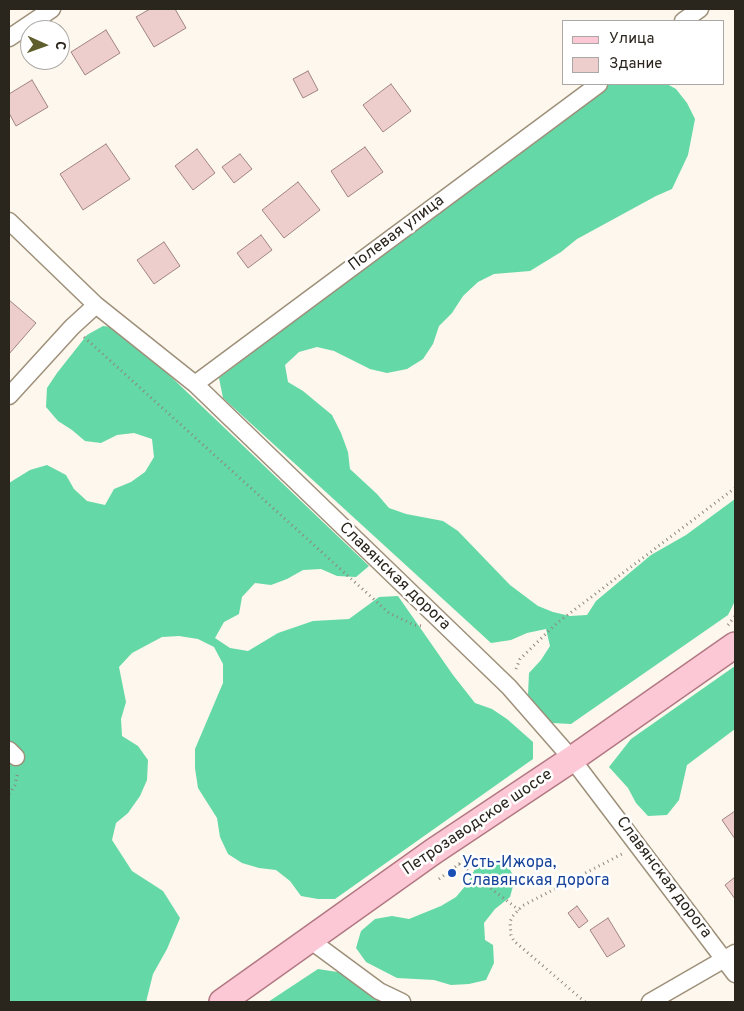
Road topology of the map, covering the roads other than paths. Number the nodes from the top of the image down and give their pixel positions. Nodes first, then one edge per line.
1 (52, 9) edge
2 (700, 9) edge
3 (684, 20) edge
4 (9, 38) edge
5 (598, 85) edge
6 (9, 221) edge
7 (96, 305) junction
8 (195, 384) junction
9 (9, 396) edge
10 (735, 644) edge
11 (572, 758) junction
12 (310, 940) junction
13 (730, 956) edge
14 (735, 974) edge
15 (222, 1002) edge
16 (402, 1002) edge
17 (650, 1002) edge

1 - 4 street
2 - 3 street
5 - 8 street, Полевая улица
6 - 7 street, Славянская дорога
7 - 8 street, Славянская дорога
7 - 9 street
8 - 11 street, Славянская дорога
10 - 11 main road, Петрозаводское шоссе
11 - 12 main road, Петрозаводское шоссе
11 - 13 street, Славянская дорога
12 - 15 main road, Петрозаводское шоссе
12 - 16 street
13 - 14 street, Славянская дорога
13 - 17 street

